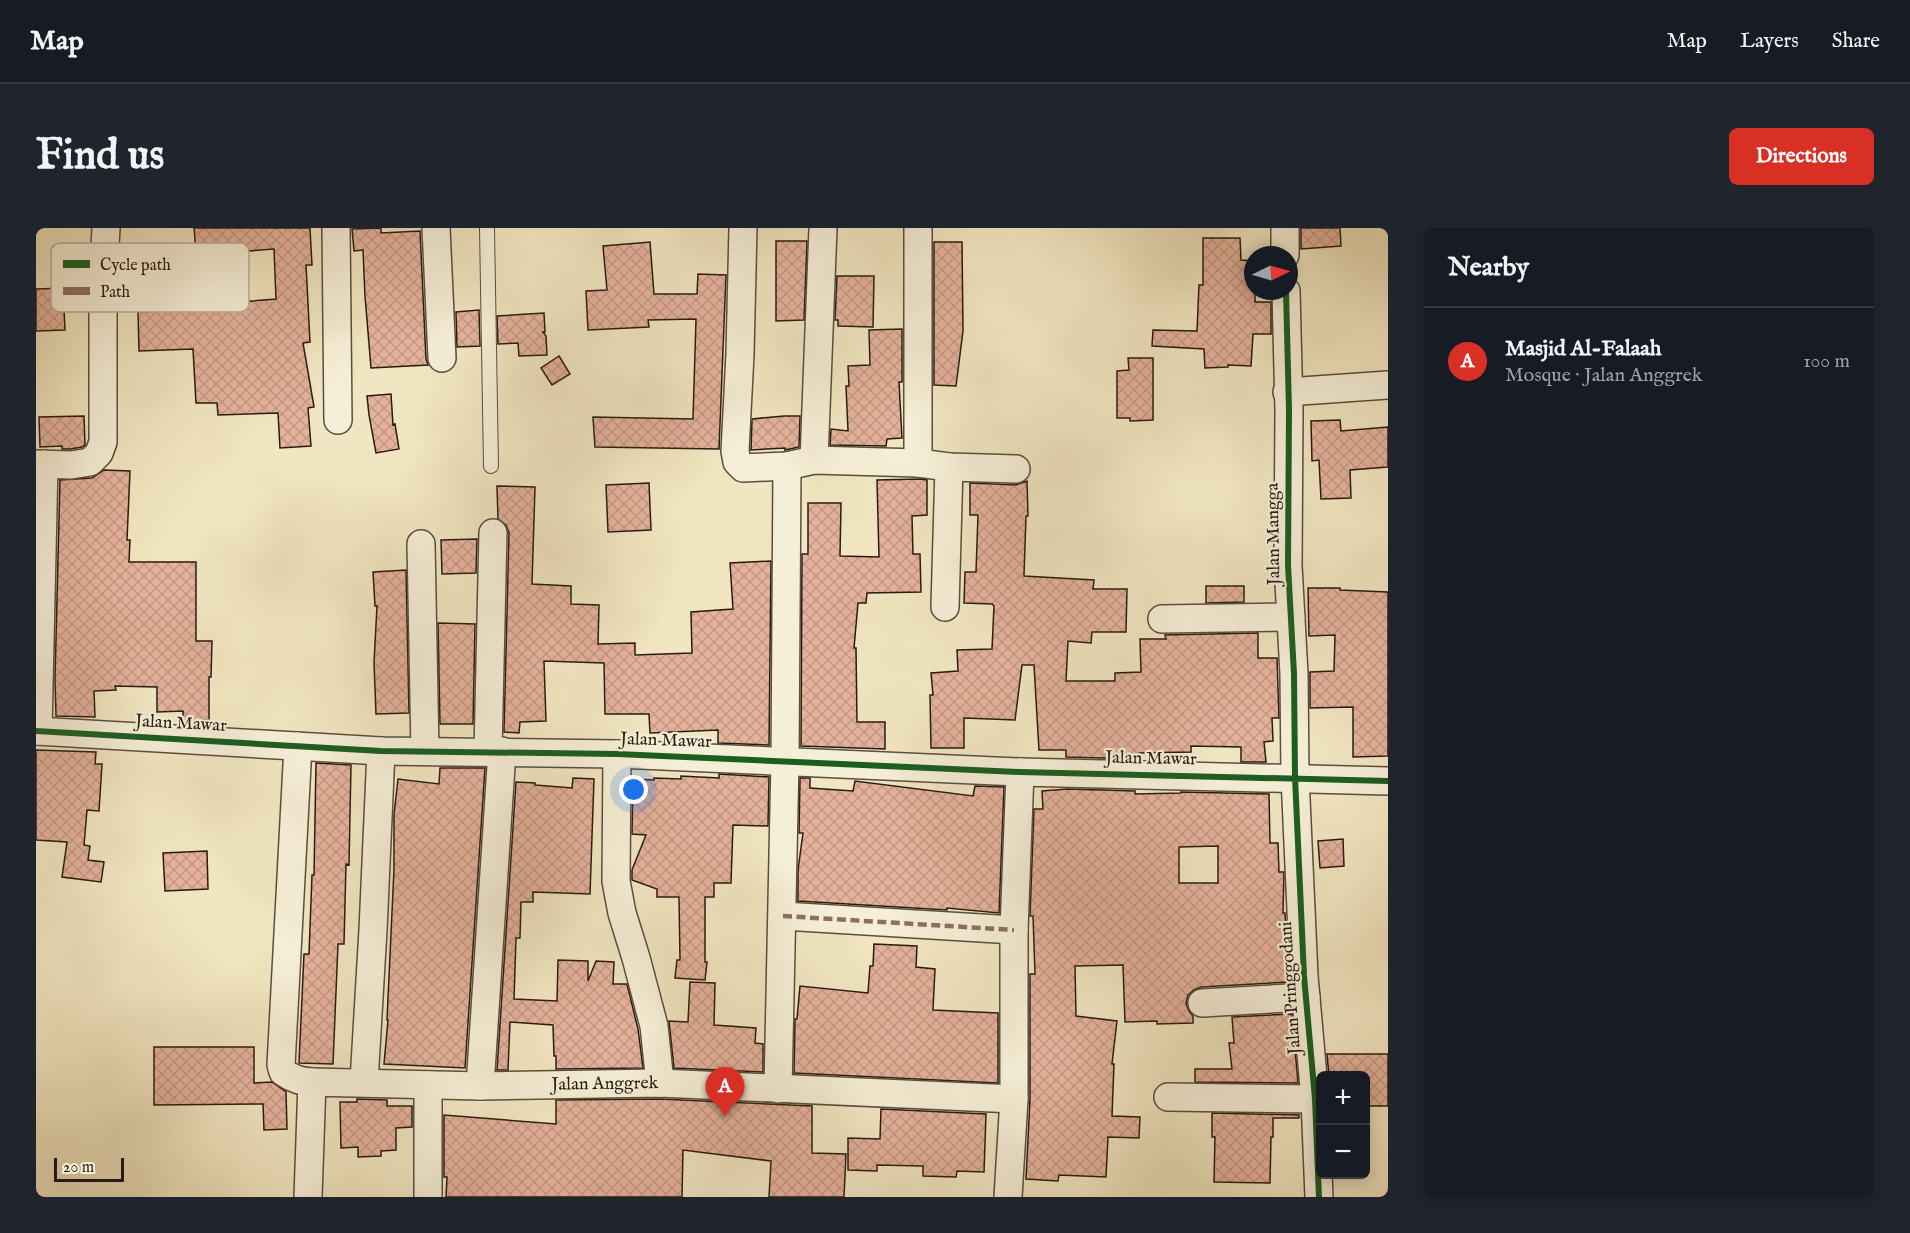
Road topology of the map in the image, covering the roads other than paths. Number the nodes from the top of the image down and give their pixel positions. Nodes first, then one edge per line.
1 (106, 228) edge
2 (336, 228) edge
3 (436, 228) edge
4 (487, 228) edge
5 (742, 228) edge
6 (823, 228) edge
7 (918, 228) edge
8 (1284, 228) edge
9 (105, 243) edge
10 (1285, 246) edge
11 (1286, 300) edge
12 (103, 312) edge
13 (442, 358) dead end
14 (1388, 385) edge
15 (1287, 392) junction
16 (338, 420) dead end
17 (814, 460) junction
18 (918, 463) junction
19 (40, 464) edge
20 (491, 466) dead end
21 (787, 466) junction
22 (949, 466) junction
23 (1016, 468) dead end
24 (493, 533) dead end
25 (421, 544) dead end
26 (38, 599) edge
27 (945, 607) dead end
28 (1291, 617) junction
29 (1162, 619) dead end
30 (37, 731) edge
31 (298, 746) junction
32 (381, 751) junction
33 (425, 751) junction
34 (495, 751) junction
35 (617, 754) junction
36 (785, 761) junction
37 (1020, 771) junction
38 (1295, 777) junction
39 (1388, 781) edge
40 (783, 916) junction
41 (1014, 930) junction
42 (1306, 997) junction
43 (1202, 1003) dead end
44 (312, 1082) junction
45 (364, 1082) junction
46 (660, 1083) junction
47 (428, 1084) junction
48 (480, 1086) junction
49 (778, 1089) junction
50 (1168, 1097) dead end
51 (1014, 1099) junction
52 (1315, 1099) junction
53 (428, 1196) edge
54 (308, 1197) edge
55 (1008, 1197) edge
56 (1319, 1197) edge

1 - 9 street
2 - 16 street
3 - 13 street
4 - 20 lane
5 - 21 street
6 - 17 street
7 - 18 street
8 - 10 street
11 - 15 street, Jalan Mangga
12 - 19 street
14 - 15 street
15 - 28 street, Jalan Mangga
17 - 18 street
17 - 21 street
18 - 22 street
19 - 26 street
21 - 36 street
22 - 23 street
22 - 27 street
24 - 34 street
25 - 33 street
26 - 30 street
28 - 29 street
28 - 38 street, Jalan Mangga
30 - 31 street, Jalan Mawar
31 - 32 street, Jalan Mawar
31 - 44 street, Jalan Anggrek
32 - 33 street, Jalan Mawar
32 - 45 street
33 - 34 street, Jalan Mawar
34 - 35 street, Jalan Mawar
34 - 48 street
35 - 36 street, Jalan Mawar
35 - 46 street
36 - 37 street, Jalan Mawar
36 - 40 street
37 - 38 street, Jalan Mawar
37 - 41 street
38 - 39 street, Jalan Mawar
38 - 42 street, Jalan Pringgodani
40 - 41 street
40 - 49 street
41 - 51 street
42 - 43 street
42 - 52 street, Jalan Pringgodani
44 - 45 street, Jalan Anggrek
44 - 54 street
45 - 47 street, Jalan Anggrek
46 - 48 street, Jalan Anggrek
46 - 49 street, Jalan Anggrek
47 - 48 street, Jalan Anggrek
47 - 53 street
49 - 51 street, Jalan Anggrek
50 - 52 street
51 - 55 street
52 - 56 street, Jalan Pringgodani

